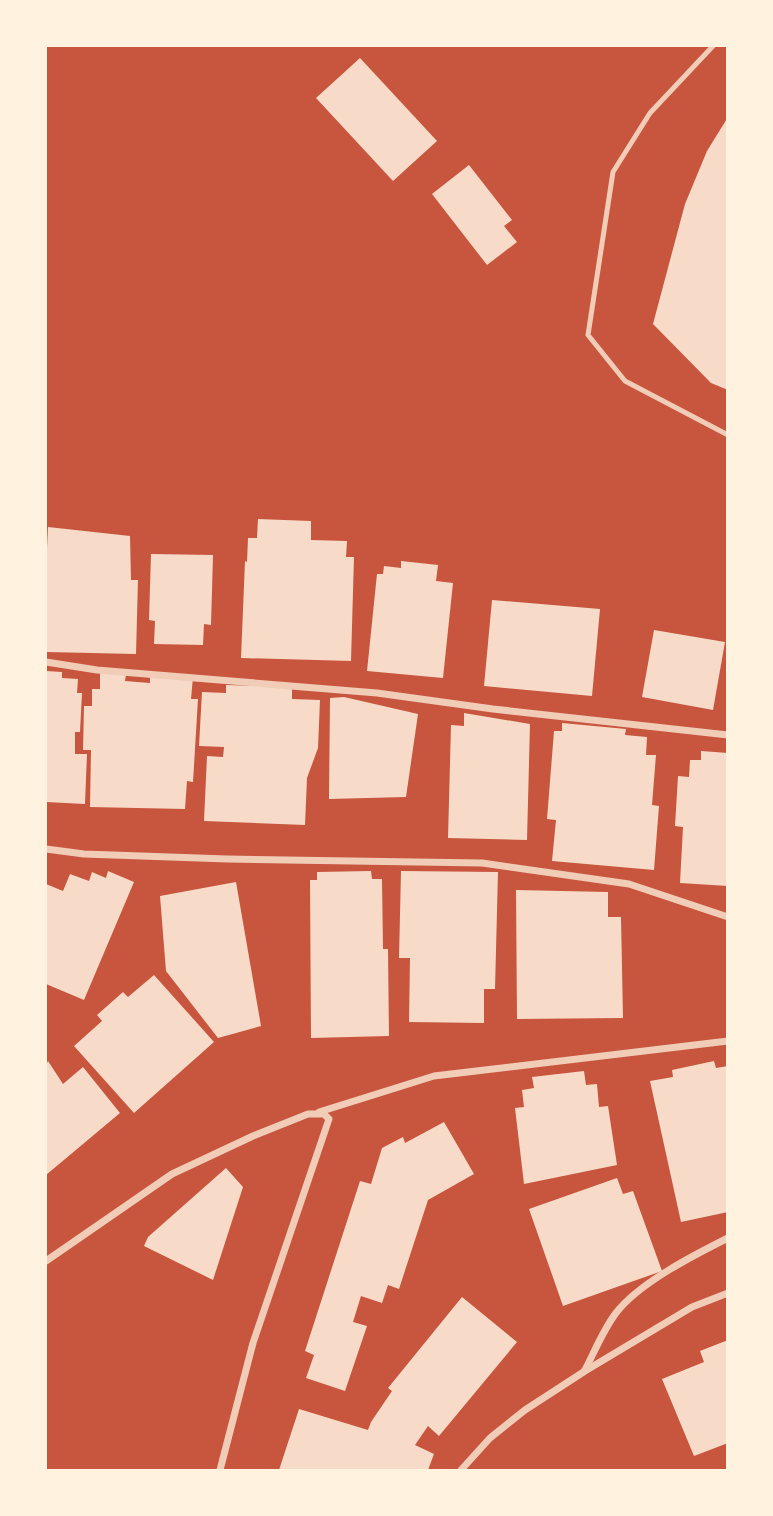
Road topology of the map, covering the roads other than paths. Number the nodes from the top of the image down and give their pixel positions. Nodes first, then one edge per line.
1 (713, 46) edge
2 (727, 435) edge
3 (46, 662) edge
4 (727, 734) edge
5 (46, 849) edge
6 (727, 917) edge
7 (727, 1041) edge
8 (316, 1113) junction
9 (727, 1238) edge
10 (46, 1261) edge
11 (727, 1293) edge
12 (585, 1371) junction
13 (220, 1471) edge
14 (461, 1471) edge

1 - 2 lane
3 - 4 street
5 - 6 street
7 - 8 street
8 - 10 street
8 - 13 street
9 - 12 street
11 - 12 street
12 - 14 street

